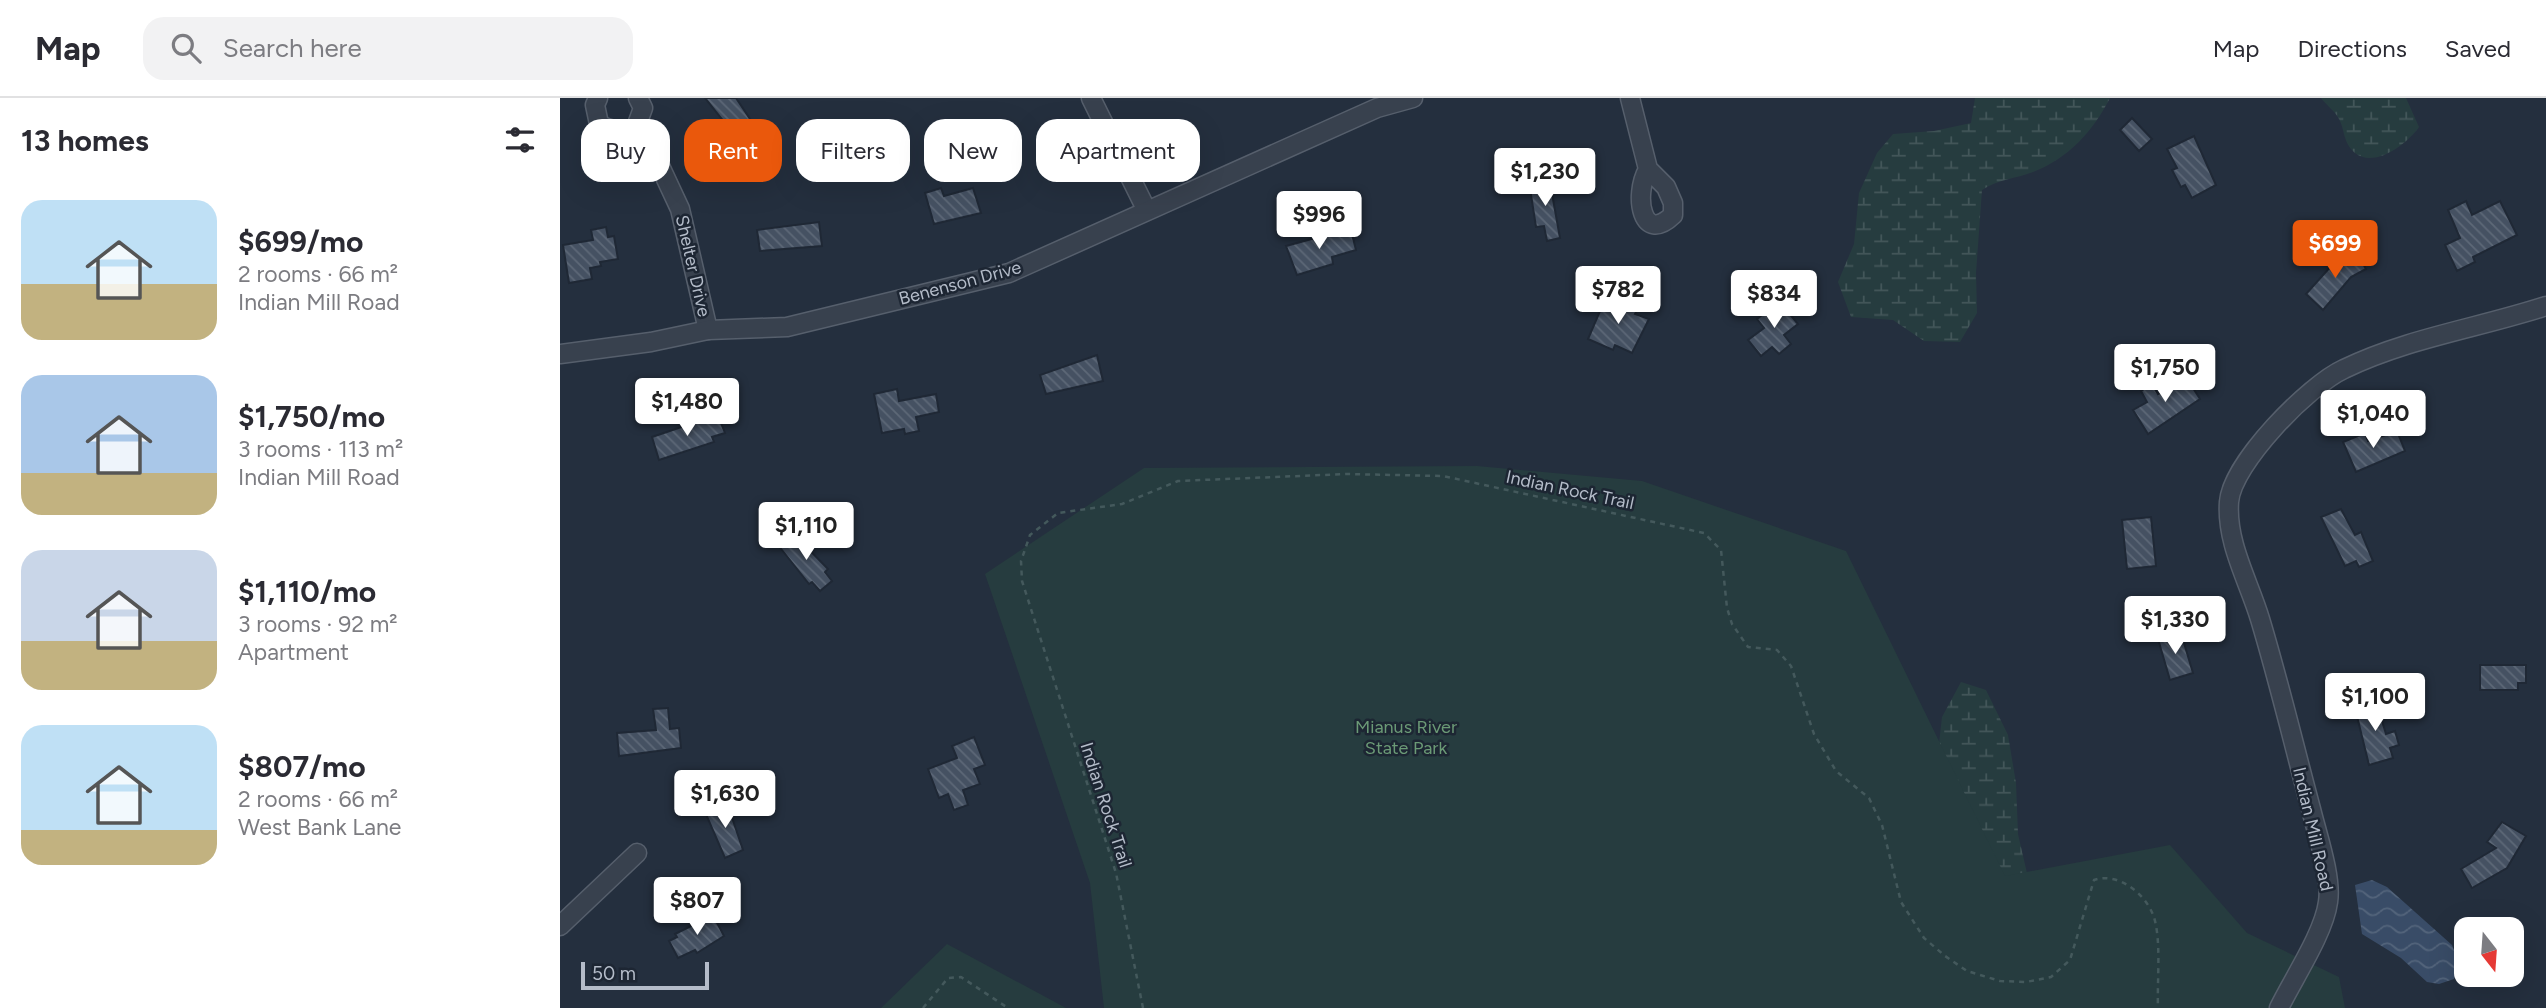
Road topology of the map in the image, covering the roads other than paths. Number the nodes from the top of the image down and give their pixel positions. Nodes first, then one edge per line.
1 (598, 98) edge
2 (638, 98) edge
3 (1091, 98) edge
4 (1413, 98) edge
5 (1630, 98) edge
6 (598, 119) edge
7 (639, 119) edge
8 (1648, 169) dead end
9 (667, 182) edge
10 (1146, 209) junction
11 (2546, 306) edge
12 (708, 330) junction
13 (560, 354) edge
14 (637, 853) dead end
15 (560, 926) edge
16 (2283, 1006) edge

1 - 6 street
2 - 7 street
3 - 10 street
4 - 10 street, Benenson Drive
5 - 8 street
9 - 12 street, Shelter Drive
10 - 12 street, Benenson Drive
11 - 16 street, Indian Mill Road
12 - 13 street, Benenson Drive
14 - 15 street

